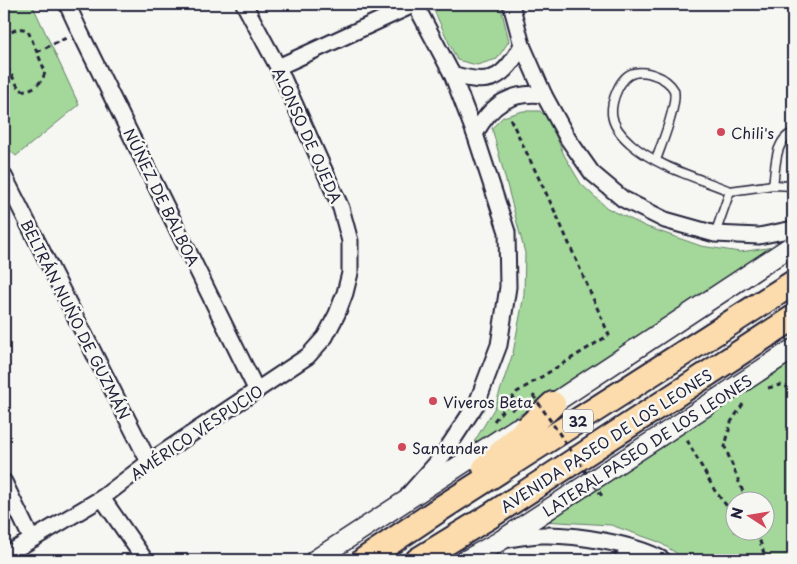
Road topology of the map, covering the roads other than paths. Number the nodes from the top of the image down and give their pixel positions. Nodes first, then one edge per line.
1 (68, 4) edge
2 (244, 4) edge
3 (415, 4) edge
4 (511, 4) edge
5 (522, 45) junction
6 (278, 67) junction
7 (452, 74) junction
8 (544, 95) junction
9 (793, 133) edge
10 (475, 134) junction
11 (656, 160) junction
12 (4, 176) edge
13 (773, 184) junction
14 (793, 186) edge
15 (730, 191) junction
16 (793, 229) edge
17 (716, 234) junction
18 (793, 245) edge
19 (350, 273) joint
20 (793, 283) edge
21 (793, 318) edge
22 (793, 349) edge
23 (257, 390) junction
24 (543, 400) junction
25 (149, 462) junction
26 (4, 482) edge
27 (102, 498) junction
28 (398, 506) junction
29 (443, 507) junction
30 (490, 516) junction
31 (31, 538) junction
32 (500, 540) junction
33 (631, 548) junction
34 (4, 556) edge
35 (145, 560) edge
36 (315, 560) edge
37 (364, 560) edge
38 (418, 560) edge
39 (439, 560) edge
40 (466, 560) edge
41 (615, 560) edge
42 (663, 560) edge

1 - 23 street, NÚÑEZ DE BALBOA
2 - 6 street, ALONSO DE OJEDA
3 - 6 street
3 - 7 street
4 - 5 street
5 - 7 street
5 - 8 street
6 - 19 street, ALONSO DE OJEDA
7 - 10 street
8 - 10 street
8 - 17 street
9 - 13 lane
10 - 28 street
11 - 11 lane
11 - 15 lane
12 - 25 street, BELTRÁN NUÑO DE GUZMÁN
13 - 14 lane
13 - 15 lane
15 - 17 lane
16 - 17 street
18 - 24 street
19 - 23 street, AMÉRICO VESPUCIO
20 - 29 main road, AVENIDA PASEO DE LOS LEONES / 32
21 - 30 main road, AVENIDA PASEO DE LOS LEONES / 32
22 - 32 street, LATERAL PASEO DE LOS LEONES
23 - 25 street, AMÉRICO VESPUCIO
24 - 28 street
24 - 29 main road
25 - 27 street, AMÉRICO VESPUCIO
26 - 31 street
27 - 31 street, AMÉRICO VESPUCIO
27 - 35 street
28 - 36 street
29 - 37 main road, AVENIDA PASEO DE LOS LEONES / 32
30 - 38 main road, AVENIDA PASEO DE LOS LEONES / 32
30 - 39 main road
31 - 34 street, AMÉRICO VESPUCIO
32 - 33 street
32 - 40 street, LATERAL PASEO DE LOS LEONES
33 - 41 lane
33 - 42 street

